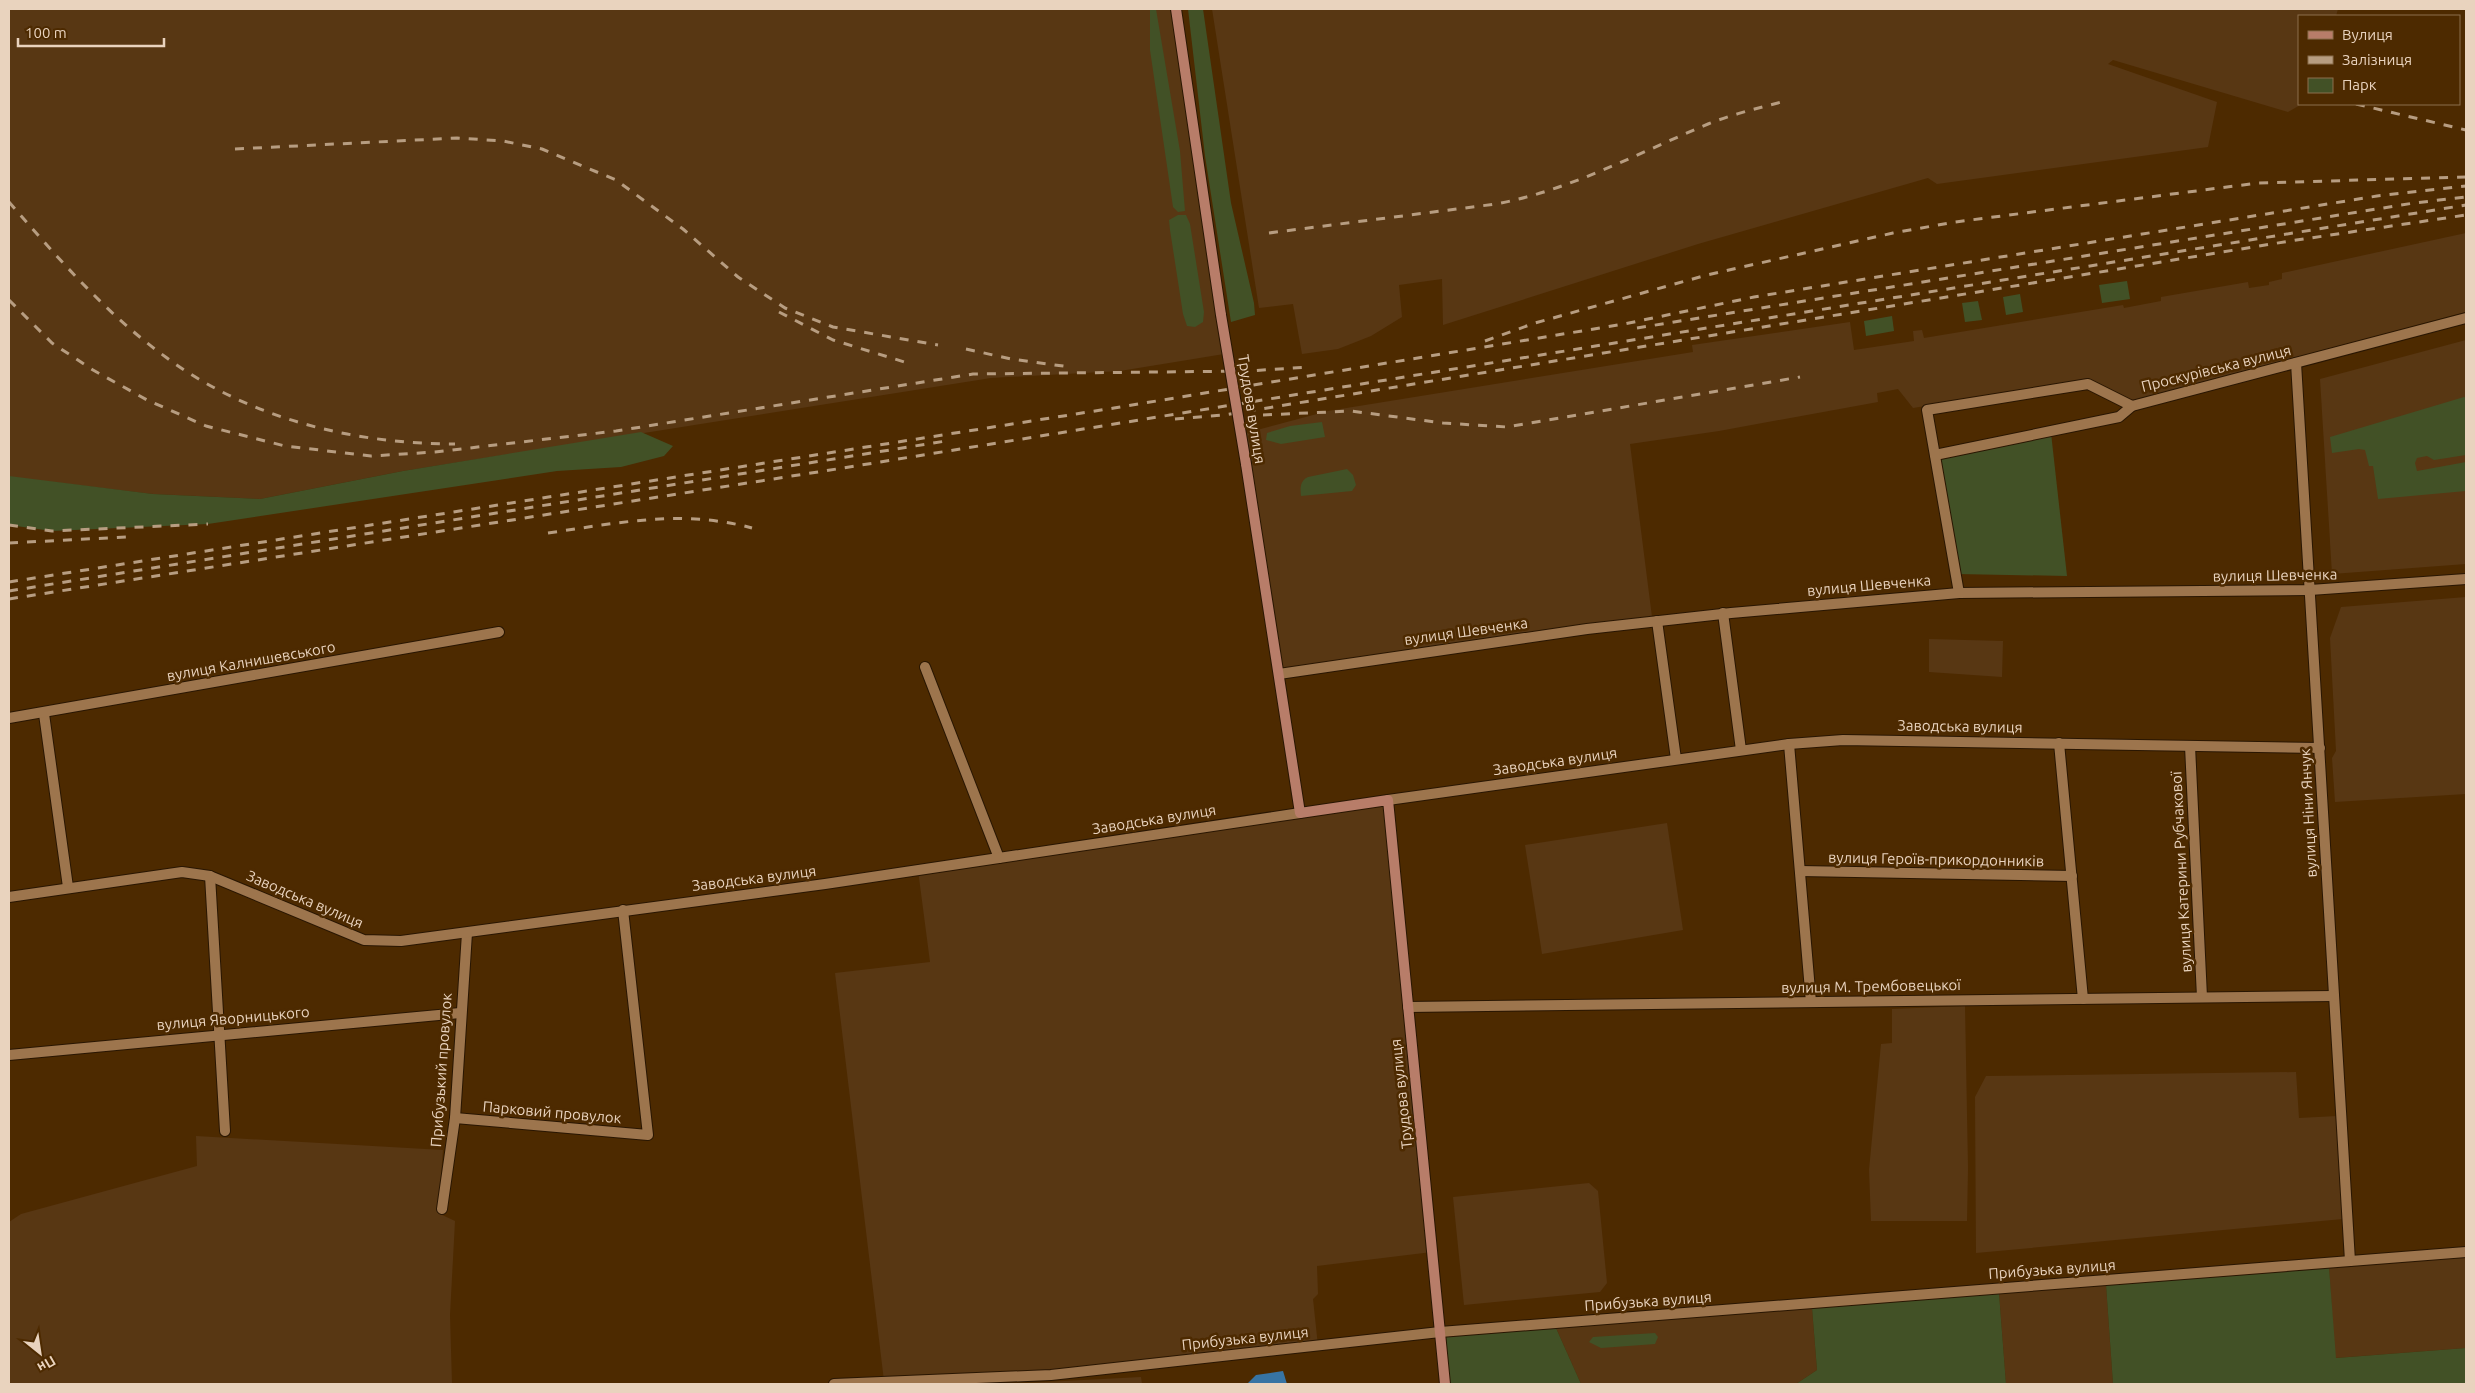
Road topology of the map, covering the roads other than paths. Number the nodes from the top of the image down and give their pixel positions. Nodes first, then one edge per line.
1 (1176, 9) edge
2 (2466, 318) edge
3 (2296, 363) junction
4 (2132, 406) junction
5 (1935, 455) junction
6 (2466, 579) edge
7 (2310, 590) junction
8 (1959, 593) junction
9 (1723, 613) junction
10 (1658, 621) junction
11 (499, 632) dead end
12 (926, 666) dead end
13 (1278, 674) junction
14 (44, 714) junction
15 (9, 718) edge
16 (2059, 743) junction
17 (1788, 744) junction
18 (2190, 746) junction
19 (2320, 748) junction
20 (1741, 750) junction
21 (1676, 759) junction
22 (1388, 800) junction
23 (1300, 813) junction
24 (999, 858) junction
25 (1800, 871) junction
26 (210, 876) junction
27 (2072, 876) junction
28 (68, 887) junction
29 (9, 897) edge
30 (623, 910) junction
31 (467, 932) junction
32 (2334, 996) junction
33 (2202, 997) junction
34 (2083, 999) junction
35 (1811, 1002) junction
36 (1408, 1007) junction
37 (460, 1013) junction
38 (220, 1034) junction
39 (9, 1055) edge
40 (455, 1118) junction
41 (224, 1131) dead end
42 (442, 1209) dead end
43 (2466, 1252) edge
44 (2350, 1261) junction
45 (1440, 1332) junction
46 (834, 1384) edge
47 (1445, 1384) edge

1 - 13 main road, Трудова вулиця, bridge
2 - 3 street, Проскурівська вулиця
3 - 4 street, Проскурівська вулиця
3 - 7 street, вулиця Ніни Янчук
4 - 5 street, Проскурівська вулиця
4 - 5 street
5 - 8 street
6 - 7 street, вулиця Шевченка
7 - 8 street, вулиця Шевченка
7 - 19 street, вулиця Ніни Янчук
8 - 9 street, вулиця Шевченка
9 - 10 street, вулиця Шевченка
9 - 20 street
10 - 13 street, вулиця Шевченка
10 - 21 street
11 - 14 street, вулиця Калнишевського
12 - 24 street
13 - 23 main road, Трудова вулиця
14 - 15 street, вулиця Калнишевського
14 - 28 street
16 - 17 street, Заводська вулиця
16 - 18 street, Заводська вулиця
16 - 27 street
17 - 20 street, Заводська вулиця
17 - 25 street
18 - 19 street, Заводська вулиця
18 - 33 street, вулиця Катерини Рубчакової
19 - 32 street, вулиця Ніни Янчук
20 - 21 street, Заводська вулиця
21 - 22 street, Заводська вулиця
22 - 23 main road, Заводська вулиця
22 - 36 main road, Трудова вулиця
23 - 24 street, Заводська вулиця
24 - 30 street, Заводська вулиця
25 - 27 street, вулиця Героїв-прикордонників
25 - 35 street
26 - 28 street, Заводська вулиця
26 - 31 street, Заводська вулиця
26 - 38 street
27 - 34 street
28 - 29 street, Заводська вулиця
30 - 31 street, Заводська вулиця
30 - 40 street, Парковий провулок
31 - 37 street, Прибузький провулок
32 - 33 street, вулиця М. Трембовецької
32 - 44 street, вулиця Ніни Янчук
33 - 34 street, вулиця М. Трембовецької
34 - 35 street, вулиця М. Трембовецької
35 - 36 street, вулиця М. Трембовецької
36 - 45 main road, Трудова вулиця
37 - 38 street, вулиця Яворницького
37 - 40 street, Прибузький провулок
38 - 39 street, вулиця Яворницького
38 - 41 street
40 - 42 street, Прибузький провулок
43 - 44 street, Прибузька вулиця
44 - 45 street, Прибузька вулиця
45 - 46 street, Прибузька вулиця
45 - 47 main road, Трудова вулиця

